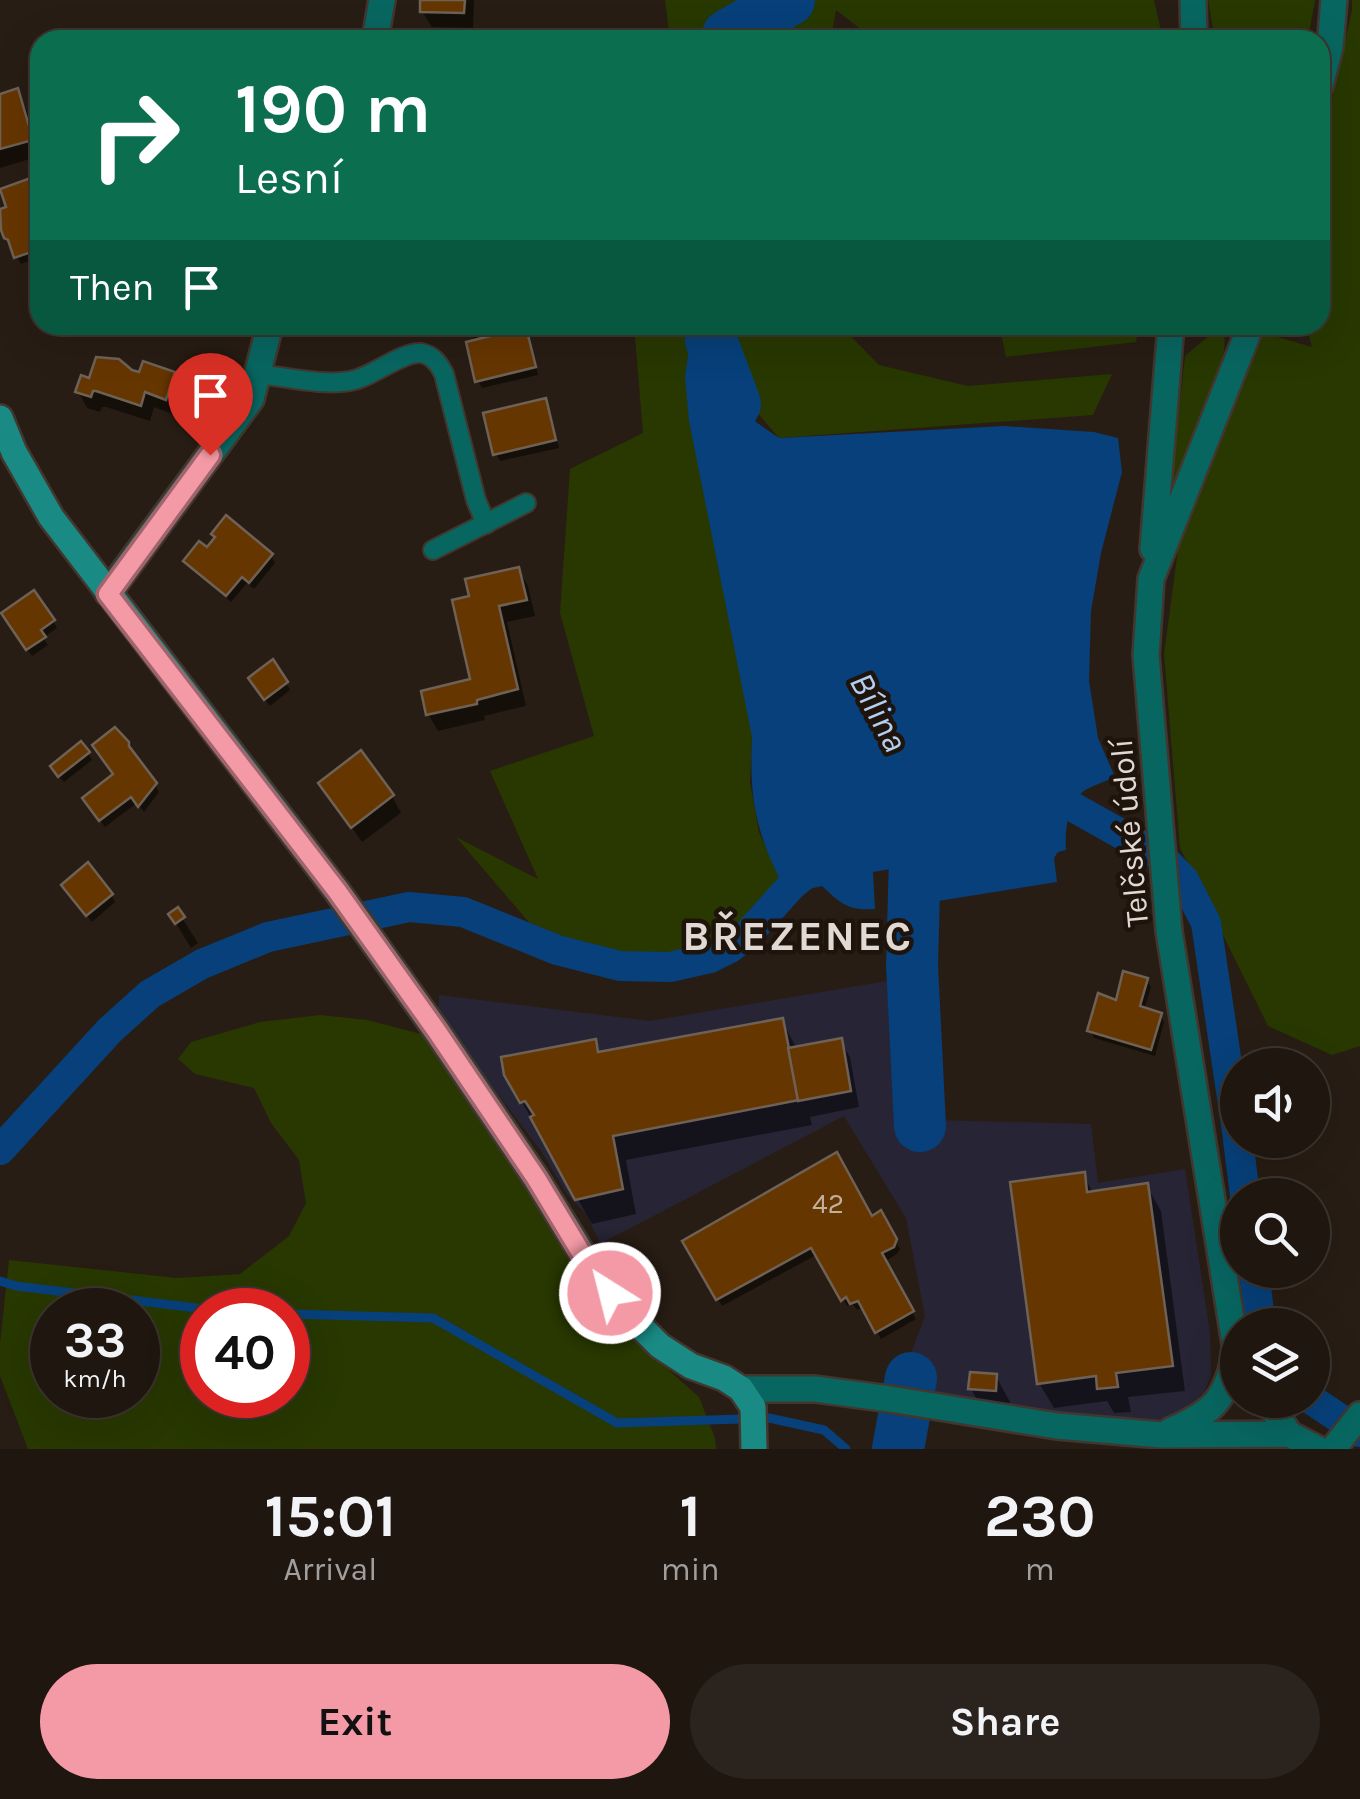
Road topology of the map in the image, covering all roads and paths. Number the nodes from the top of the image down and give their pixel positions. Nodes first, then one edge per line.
1 (382, 0) edge
2 (1193, 0) edge
3 (1334, 0) edge
4 (377, 30) edge
5 (1194, 30) edge
6 (1330, 47) edge
7 (268, 335) edge
8 (1170, 335) edge
9 (1247, 335) edge
10 (258, 374) junction
11 (0, 418) edge
12 (526, 503) dead end
13 (486, 524) junction
14 (433, 550) dead end
15 (1151, 579) junction
16 (108, 594) junction
17 (1229, 1308) edge
18 (1220, 1396) edge
19 (1360, 1415) edge
20 (750, 1418) edge
21 (1280, 1418) edge
22 (1290, 1434) junction
23 (1161, 1435) junction
24 (1318, 1449) edge
25 (1333, 1449) edge

1 - 4 street
2 - 5 street
3 - 6 street
7 - 10 street
8 - 15 street
9 - 15 street, Telčské údolí
10 - 13 lane
10 - 16 street
11 - 16 street
12 - 13 lane
13 - 14 lane
15 - 17 street, Telčské údolí
16 - 20 street
18 - 23 street
19 - 25 street
20 - 23 street
21 - 22 street
22 - 23 street
22 - 24 street

